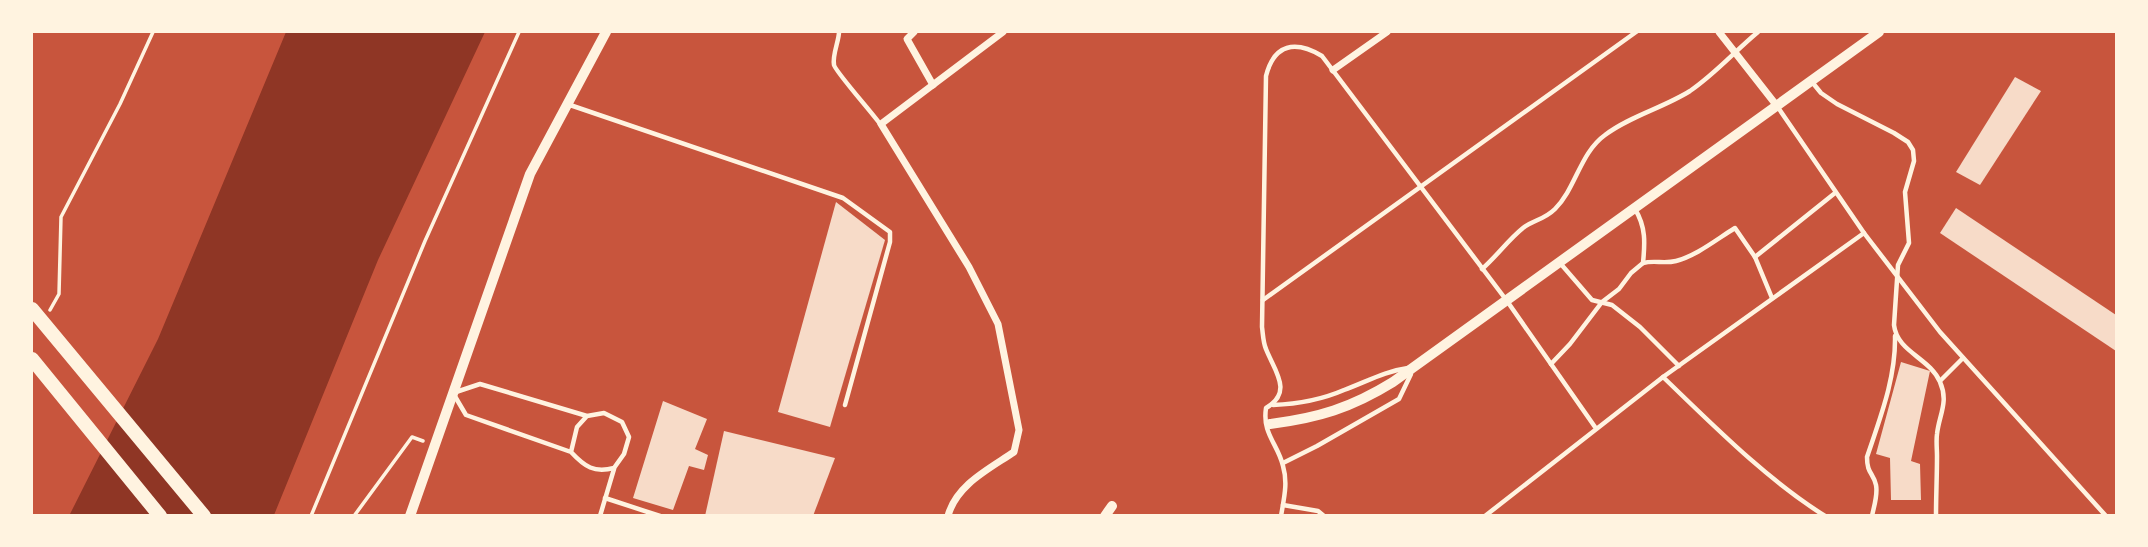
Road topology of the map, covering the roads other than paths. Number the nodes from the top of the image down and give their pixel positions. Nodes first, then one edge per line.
1 (606, 32) edge
2 (839, 32) edge
3 (915, 32) edge
4 (1003, 32) edge
5 (1387, 32) edge
6 (1636, 32) edge
7 (1719, 32) edge
8 (1758, 32) edge
9 (1879, 32) edge
10 (1734, 52) junction
11 (1333, 70) junction
12 (1811, 81) junction
13 (933, 85) junction
14 (569, 105) junction
15 (1777, 106) junction
16 (881, 124) junction
17 (1420, 188) junction
18 (1835, 193) junction
19 (1635, 209) junction
20 (1864, 233) junction
21 (1755, 257) junction
22 (1560, 263) junction
23 (1643, 263) junction
24 (1482, 269) junction
25 (1896, 276) junction
26 (1772, 299) junction
27 (1263, 300) junction
28 (1507, 301) junction
29 (1602, 302) junction
30 (32, 309) edge
31 (1895, 335) junction
32 (1963, 358) junction
33 (32, 359) edge
34 (1551, 364) junction
35 (1679, 366) junction
36 (1414, 367) junction
37 (1663, 377) junction
38 (1940, 381) junction
39 (453, 393) junction
40 (845, 405) dead end
41 (1272, 405) junction
42 (587, 416) junction
43 (1270, 424) dead end
44 (1595, 428) junction
45 (571, 452) junction
46 (1283, 463) junction
47 (614, 468) junction
48 (605, 498) junction
49 (1283, 505) junction
50 (160, 516) edge
51 (204, 516) edge
52 (410, 516) edge
53 (600, 516) edge
54 (660, 516) edge
55 (948, 516) edge
56 (1281, 516) edge
57 (1324, 516) edge
58 (1485, 516) edge
59 (1825, 516) edge
60 (1872, 516) edge
61 (1936, 516) edge
62 (2106, 516) edge

1 - 14 street
2 - 16 lane
3 - 13 street
4 - 13 street
5 - 11 street
6 - 17 lane
7 - 10 street
8 - 10 lane
9 - 12 street
10 - 15 street
10 - 24 lane
11 - 17 lane
11 - 27 lane
12 - 15 street
12 - 25 lane
13 - 16 street
14 - 39 street
14 - 40 lane
15 - 18 lane
15 - 19 street
16 - 55 street
17 - 24 lane
17 - 27 lane
18 - 20 lane
18 - 21 lane
19 - 22 street
19 - 23 lane
20 - 25 lane
20 - 26 lane
21 - 23 lane
21 - 26 lane
22 - 28 street
22 - 29 lane
23 - 29 lane
24 - 28 lane
25 - 31 lane
25 - 32 lane
26 - 35 lane
27 - 41 lane
28 - 34 lane
28 - 36 street
29 - 34 lane
29 - 35 lane
30 - 51 main road
31 - 38 lane
31 - 60 lane
32 - 38 lane
32 - 62 lane
33 - 50 main road
34 - 44 lane
35 - 37 lane
36 - 41 lane
36 - 43 street
36 - 46 lane
37 - 44 lane
37 - 59 lane
38 - 61 lane
39 - 42 lane
39 - 45 lane
39 - 52 street
41 - 46 lane
42 - 45 lane
42 - 47 lane
44 - 58 lane
45 - 47 lane
46 - 49 lane
47 - 48 lane
48 - 53 lane
48 - 54 lane
49 - 56 lane
49 - 57 lane

